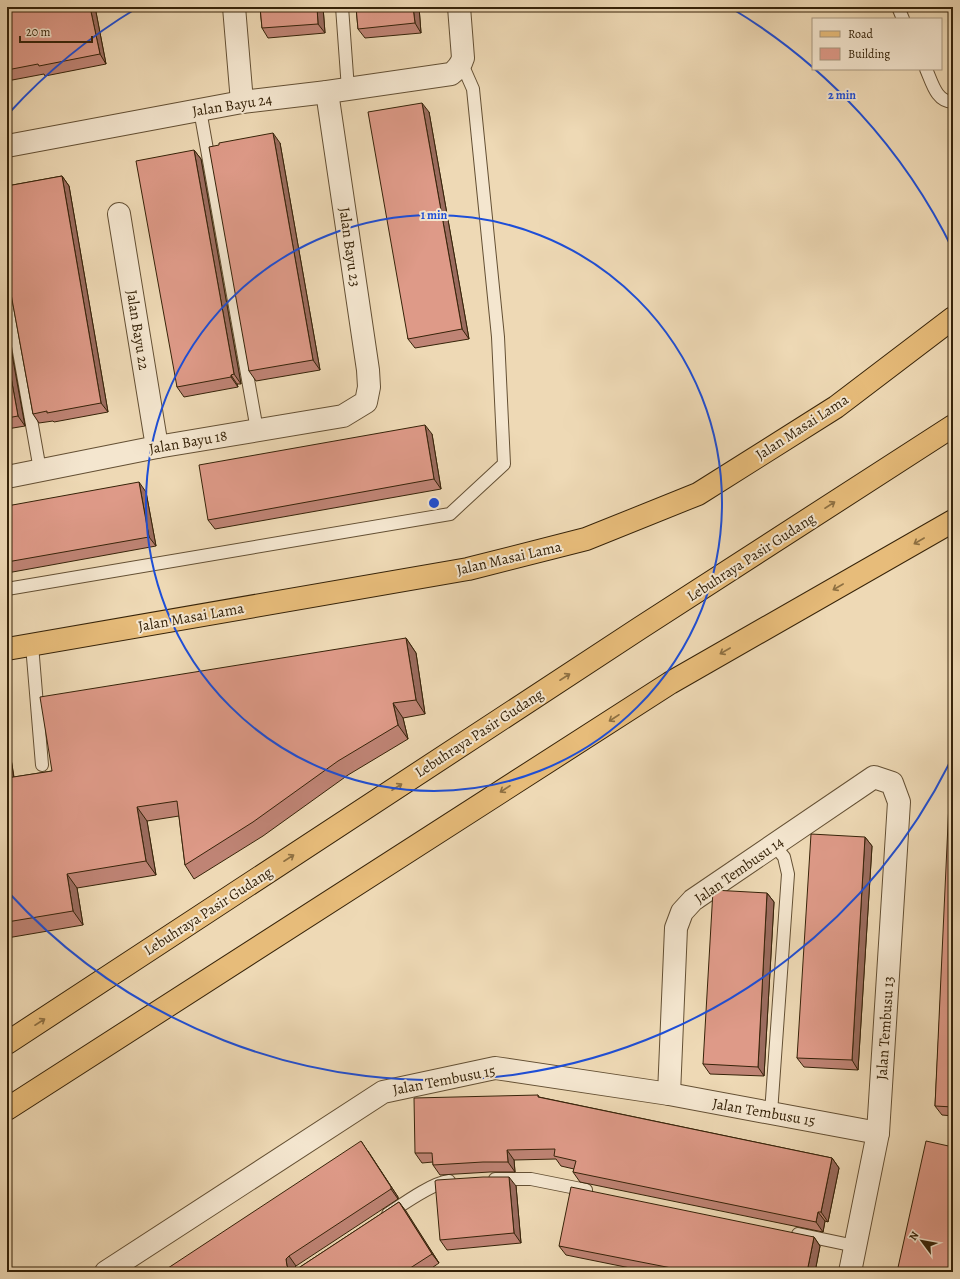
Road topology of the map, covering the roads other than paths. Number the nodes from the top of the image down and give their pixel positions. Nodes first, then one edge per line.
1 (234, 7) edge
2 (342, 7) edge
3 (459, 7) edge
4 (898, 7) edge
5 (903, 18) edge
6 (459, 67) junction
7 (926, 70) edge
8 (338, 90) junction
9 (242, 102) junction
10 (953, 102) edge
11 (200, 110) junction
12 (7, 146) edge
13 (119, 214) dead end
14 (7, 284) edge
15 (953, 318) edge
16 (366, 402) joint
17 (953, 426) edge
18 (257, 430) junction
19 (157, 446) junction
20 (40, 470) junction
21 (7, 476) edge
22 (953, 521) edge
23 (7, 589) edge
24 (32, 645) junction
25 (7, 649) edge
26 (42, 765) dead end
27 (892, 783) joint
28 (774, 845) junction
29 (7, 1043) edge
30 (669, 1094) junction
31 (7, 1109) edge
32 (771, 1113) junction
33 (878, 1133) junction
34 (484, 1179) edge
35 (463, 1181) edge
36 (600, 1193) edge
37 (378, 1220) edge
38 (786, 1231) edge
39 (855, 1246) junction
40 (106, 1272) edge
41 (850, 1272) edge

1 - 9 street
2 - 8 lane
3 - 6 street
4 - 5 lane
6 - 8 street, Jalan Bayu 24
6 - 23 lane
7 - 10 lane
8 - 9 street, Jalan Bayu 24
8 - 16 street, Jalan Bayu 23
9 - 11 street, Jalan Bayu 24
11 - 12 street, Jalan Bayu 24
11 - 18 lane
13 - 19 street, Jalan Bayu 22
14 - 20 lane
15 - 24 main road, Jalan Masai Lama
16 - 18 street, Jalan Bayu 18
29 -> 17 main road, Lebuhraya Pasir Gudang
18 - 19 street, Jalan Bayu 18
19 - 20 street, Jalan Bayu 18
20 - 21 street, Jalan Bayu 18
22 -> 31 main road
24 - 25 main road, Jalan Masai Lama
24 - 26 lane
27 - 28 street, Jalan Tembusu 14
27 - 33 street, Jalan Tembusu 13
28 - 30 street, Jalan Tembusu 14
28 - 32 lane
30 - 32 street, Jalan Tembusu 15
30 - 40 street, Jalan Tembusu 15
32 - 33 street, Jalan Tembusu 15
33 - 39 street, Jalan Tembusu 13
34 - 36 lane
35 - 37 lane
38 - 39 lane
39 - 41 street, Jalan Tembusu 13

